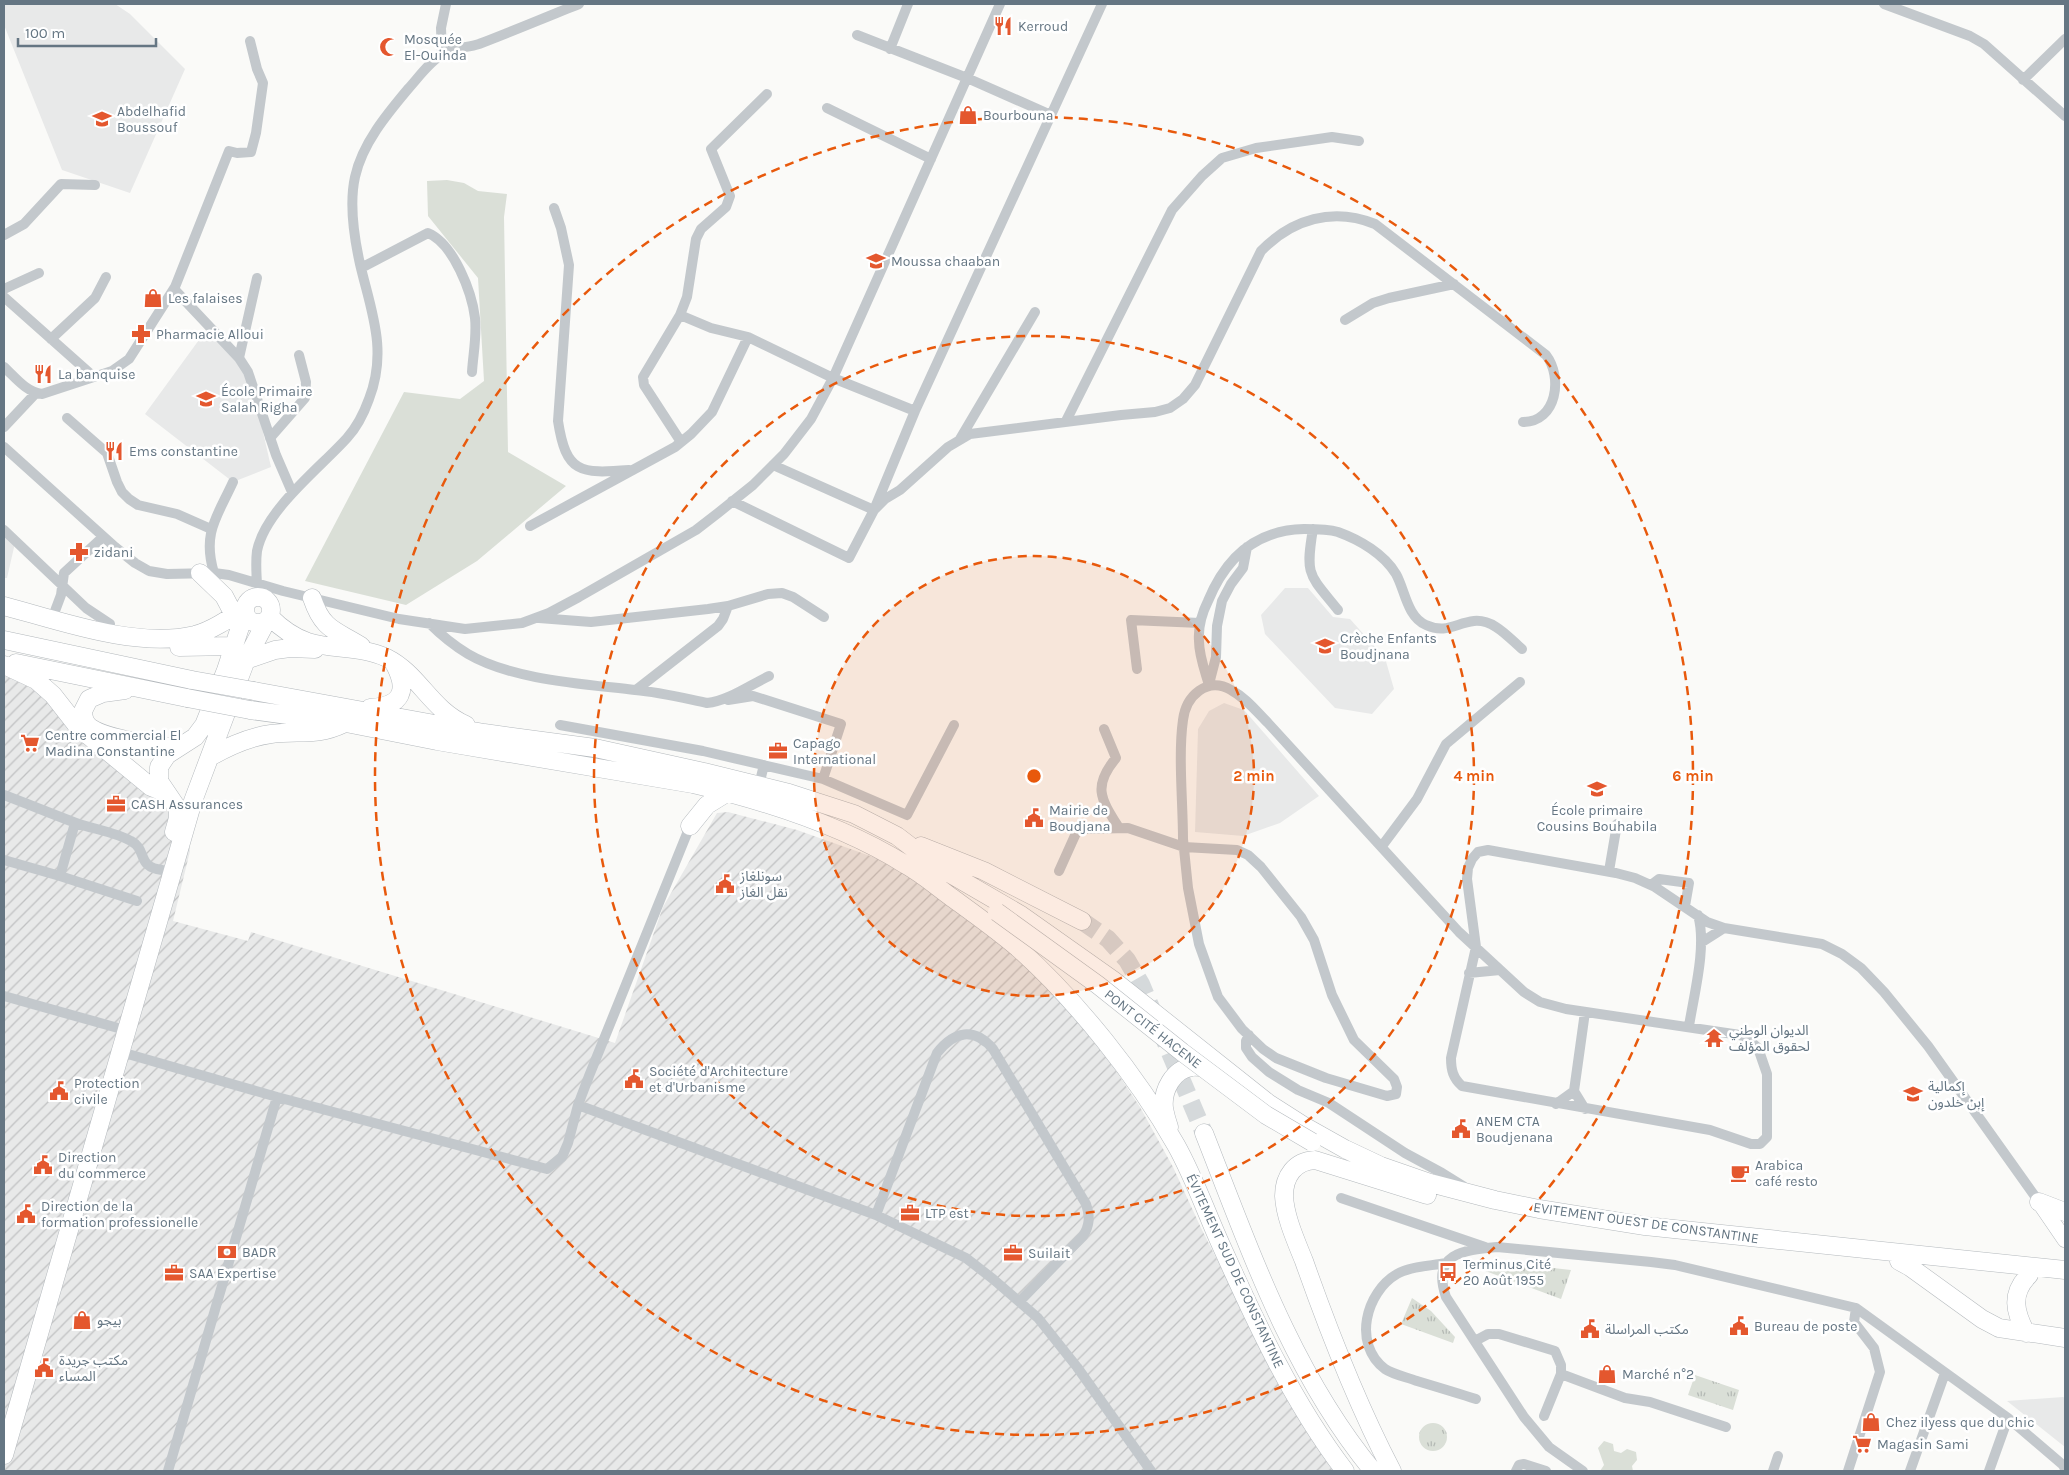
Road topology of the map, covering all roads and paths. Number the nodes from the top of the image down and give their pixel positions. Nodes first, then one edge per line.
1 (446, 4) edge
2 (579, 4) edge
3 (908, 4) edge
4 (1000, 4) edge
5 (1102, 4) edge
6 (1884, 4) edge
7 (857, 34) dead end
8 (2065, 39) edge
9 (250, 41) dead end
10 (890, 49) junction
11 (442, 54) junction
12 (967, 78) junction
13 (2023, 80) junction
14 (766, 94) dead end
15 (827, 108) dead end
16 (1051, 115) junction
17 (2065, 116) edge
18 (1359, 141) dead end
19 (931, 159) junction
20 (95, 185) dead end
21 (554, 208) dead end
22 (4, 235) edge
23 (361, 268) junction
24 (39, 273) dead end
25 (106, 277) dead end
26 (257, 278) dead end
27 (1454, 284) junction
28 (4, 289) edge
29 (174, 289) junction
30 (4, 297) edge
31 (1035, 312) dead end
32 (680, 315) junction
33 (1345, 320) dead end
34 (748, 337) junction
35 (52, 339) junction
36 (299, 356) dead end
37 (239, 358) junction
38 (4, 367) edge
39 (472, 372) dead end
40 (94, 377) junction
41 (833, 378) junction
42 (35, 394) junction
43 (915, 411) junction
44 (67, 418) dead end
45 (1066, 422) junction
46 (1523, 422) dead end
47 (4, 427) edge
48 (270, 438) junction
49 (960, 439) junction
50 (681, 442) junction
51 (4, 447) edge
52 (773, 465) junction
53 (634, 469) junction
54 (233, 482) dead end
55 (292, 492) junction
56 (732, 501) junction
57 (874, 510) junction
58 (530, 526) dead end
59 (1313, 528) junction
60 (211, 529) junction
61 (4, 530) edge
62 (103, 536) junction
63 (1247, 547) junction
64 (207, 573) junction
65 (62, 585) junction
66 (312, 598) junction
67 (248, 603) junction
68 (4, 606) edge
69 (728, 606) junction
70 (1338, 610) dead end
71 (824, 617) dead end
72 (268, 618) junction
73 (538, 618) junction
74 (4, 619) edge
75 (52, 619) junction
76 (428, 622) junction
77 (110, 624) dead end
78 (1200, 624) junction
79 (4, 640) edge
80 (234, 646) junction
81 (330, 646) junction
82 (1522, 649) dead end
83 (367, 651) junction
84 (4, 659) edge
85 (246, 660) junction
86 (394, 663) junction
87 (4, 665) edge
88 (1138, 669) dead end
89 (768, 676) dead end
90 (1520, 682) dead end
91 (1209, 685) junction
92 (138, 688) junction
93 (636, 690) junction
94 (715, 702) junction
95 (349, 716) junction
96 (560, 725) dead end
97 (954, 725) dead end
98 (1104, 729) dead end
99 (484, 733) junction
100 (177, 747) junction
101 (210, 757) junction
102 (764, 764) junction
103 (823, 779) junction
104 (200, 780) junction
105 (693, 784) junction
106 (759, 785) junction
107 (728, 792) junction
108 (4, 794) edge
109 (168, 794) junction
110 (75, 823) junction
111 (1617, 824) dead end
112 (690, 826) junction
113 (1119, 828) junction
114 (897, 836) junction
115 (1382, 846) junction
116 (1184, 847) junction
117 (4, 860) edge
118 (907, 865) junction
119 (162, 870) junction
120 (1059, 871) dead end
121 (1609, 872) junction
122 (60, 876) junction
123 (1652, 886) junction
124 (137, 901) dead end
125 (1686, 906) junction
126 (1001, 909) junction
127 (1698, 915) junction
128 (1082, 921) tunnel mouth
129 (1724, 928) junction
130 (1702, 942) junction
131 (1476, 947) junction
132 (1500, 970) junction
133 (1469, 973) junction
134 (4, 996) edge
135 (1585, 1012) junction
136 (1689, 1026) junction
137 (118, 1028) junction
138 (1249, 1036) junction
139 (121, 1052) junction
140 (1230, 1071) junction
141 (1574, 1091) junction
142 (277, 1097) junction
143 (1556, 1104) junction
144 (578, 1105) junction
145 (1584, 1109) junction
146 (1204, 1133) tunnel mouth
147 (1312, 1142) joint
148 (1176, 1145) junction
149 (1426, 1195) junction
150 (1476, 1195) junction
151 (1341, 1198) dead end
152 (2039, 1202) junction
153 (2065, 1212) edge
154 (876, 1215) junction
155 (2065, 1229) edge
156 (2065, 1240) edge
157 (1486, 1248) junction
158 (1899, 1261) junction
159 (1446, 1263) junction
160 (2065, 1270) edge
161 (2029, 1275) junction
162 (2065, 1280) edge
163 (1020, 1301) junction
164 (1856, 1308) junction
165 (2026, 1333) junction
166 (2065, 1338) edge
167 (1475, 1341) junction
168 (1945, 1373) junction
169 (1561, 1374) junction
170 (1476, 1399) dead end
171 (1544, 1416) dead end
172 (2008, 1418) junction
173 (1726, 1427) dead end
174 (4, 1429) edge
175 (4, 1454) edge
176 (1778, 1456) dead end
177 (2064, 1467) edge
178 (168, 1471) edge
179 (1151, 1471) edge
180 (1345, 1471) edge
181 (1373, 1471) edge
182 (1392, 1471) edge
183 (1516, 1471) edge
184 (1546, 1471) edge
185 (1584, 1471) edge
186 (1773, 1471) edge
187 (1848, 1471) edge
188 (1910, 1471) edge
189 (1989, 1471) edge

1 - 11 street
2 - 11 street
3 - 10 street
4 - 12 street
5 - 16 street
6 - 13 street
7 - 10 street
8 - 13 street
9 - 29 street
10 - 12 street
11 - 23 street
12 - 16 street
12 - 19 street
13 - 17 street
14 - 32 street
15 - 19 street
16 - 43 street
18 - 45 street
19 - 41 street
20 - 22 street
21 - 53 street
23 - 39 street
23 - 55 street
24 - 28 street
25 - 35 street
26 - 37 street
27 - 33 street
27 - 45 street
27 - 46 street
29 - 37 street
29 - 40 street
30 - 35 street
31 - 49 street
32 - 34 street
32 - 50 street
34 - 41 street
34 - 50 street
35 - 40 street
36 - 48 street
37 - 48 street
38 - 42 street
40 - 42 street
41 - 43 street
41 - 52 street
42 - 47 street
43 - 57 street
44 - 60 street
45 - 49 street
48 - 55 street
49 - 57 street
50 - 53 street
51 - 62 street
52 - 56 street
52 - 57 street
53 - 58 street
54 - 60 street
55 - 67 street
56 - 57 street
56 - 73 street
59 - 63 street
59 - 70 street
59 - 82 street
60 - 64 street
61 - 65 street
62 - 64 street
62 - 65 street
63 - 78 street
63 - 91 street
64 - 67 street
64 - 67 highway
65 - 75 street
65 - 77 street
66 - 67 street
66 - 76 street
66 - 83 highway
67 - 72 highway
67 - 75 highway
67 - 80 highway
68 - 75 highway
69 - 71 street
69 - 73 street
69 - 93 street
72 - 81 highway
72 - 85 highway
73 - 76 street
74 - 80 highway
76 - 93 street
78 - 88 street
78 - 91 street
79 - 95 highway, bridge
80 - 100 highway
81 - 83 highway
81 - 85 highway
83 - 86 highway
84 - 92 highway
85 - 101 highway
86 - 95 highway
86 - 99 highway
87 - 109 highway
89 - 94 street
90 - 115 street
91 - 115 street
91 - 116 street
92 - 95 highway, bridge
92 - 100 highway
93 - 94 street
94 - 103 street
95 - 99 highway
95 - 101 highway
95 - 105 highway
96 - 102 street
97 - 103 street
98 - 113 street
99 - 106 highway
100 - 109 highway
101 - 104 highway
102 - 103 street
102 - 106 street
104 - 109 highway
104 - 139 highway
105 - 107 highway
105 - 112 highway
106 - 114 highway
107 - 112 highway
107 - 118 highway
108 - 110 street
109 - 119 highway
110 - 119 street
110 - 122 street
111 - 121 street
112 - 144 street
113 - 116 street
113 - 120 street
114 - 126 highway
114 - 128 highway
115 - 131 street
116 - 138 street
116 - 138 street
117 - 122 street
118 - 126 highway
118 - 148 highway
119 - 137 highway
121 - 123 street
121 - 131 street
122 - 124 street
123 - 125 street
123 - 125 street
125 - 127 street
126 - 140 highway, PONT CITÉ HACENE
126 - 147 highway, PONT CITÉ HACENE, bridge
127 - 129 street
127 - 130 street
129 - 130 street
129 - 152 street
130 - 136 street
131 - 132 street
131 - 133 street
132 - 133 street
132 - 135 street
133 - 143 street
134 - 137 street
135 - 136 street
135 - 141 street
136 - 145 street
137 - 174 highway
138 - 150 street
139 - 142 street
139 - 175 highway
140 - 148 highway
140 - 150 highway, EVITEMENT OUEST DE CONSTANTINE
141 - 143 street
141 - 145 street
142 - 144 street
142 - 178 street
143 - 145 street
144 - 154 street
146 - 181 highway, ÉVITEMENT SUD DE CONSTANTINE
147 - 149 highway, EVITEMENT OUEST DE CONSTANTINE
148 - 180 highway, ÉVITEMENT SUD DE CONSTANTINE
149 - 158 highway, EVITEMENT OUEST DE CONSTANTINE
149 - 182 highway
150 - 160 highway, EVITEMENT OUEST DE CONSTANTINE
151 - 157 street
152 - 153 highway
152 - 155 main road
152 - 156 main road
154 - 163 street
154 - 163 street
157 - 159 street
157 - 164 street
158 - 161 highway, EVITEMENT OUEST DE CONSTANTINE
158 - 165 highway
159 - 167 street
159 - 170 street
161 - 162 highway, EVITEMENT OUEST DE CONSTANTINE
161 - 165 highway
163 - 179 street
164 - 168 street
164 - 187 street
165 - 166 highway
167 - 169 street
167 - 185 street
168 - 172 street
168 - 188 street
169 - 171 street
169 - 173 street
172 - 177 street
172 - 189 street
176 - 186 street
183 - 184 street

